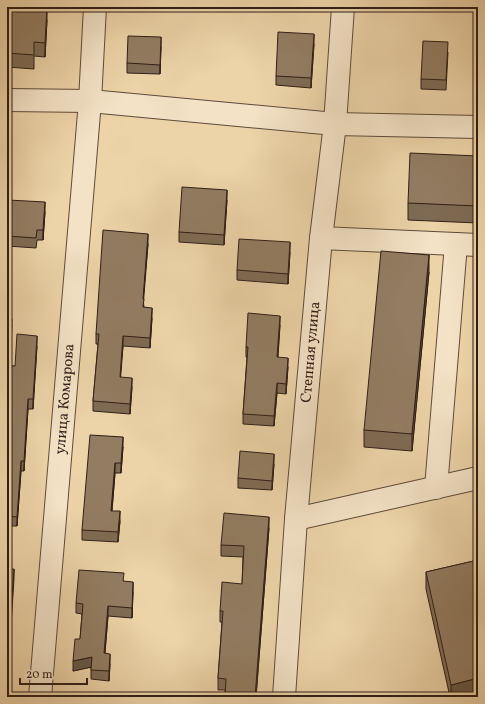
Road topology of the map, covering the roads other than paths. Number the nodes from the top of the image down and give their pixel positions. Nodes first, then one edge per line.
1 (95, 7) edge
2 (342, 7) edge
3 (7, 100) edge
4 (90, 101) junction
5 (335, 124) junction
6 (478, 127) edge
7 (321, 238) junction
8 (456, 244) junction
9 (478, 245) edge
10 (478, 478) edge
11 (436, 488) junction
12 (296, 519) junction
13 (40, 697) edge
14 (284, 697) edge

1 - 4 street, улица Комарова
2 - 5 street, Степная улица
3 - 4 street
4 - 5 street
4 - 13 street, улица Комарова
5 - 6 street
5 - 7 street, Степная улица
7 - 8 street
7 - 12 street, Степная улица
8 - 9 street
8 - 11 street
10 - 11 street
11 - 12 street
12 - 14 street, Степная улица

